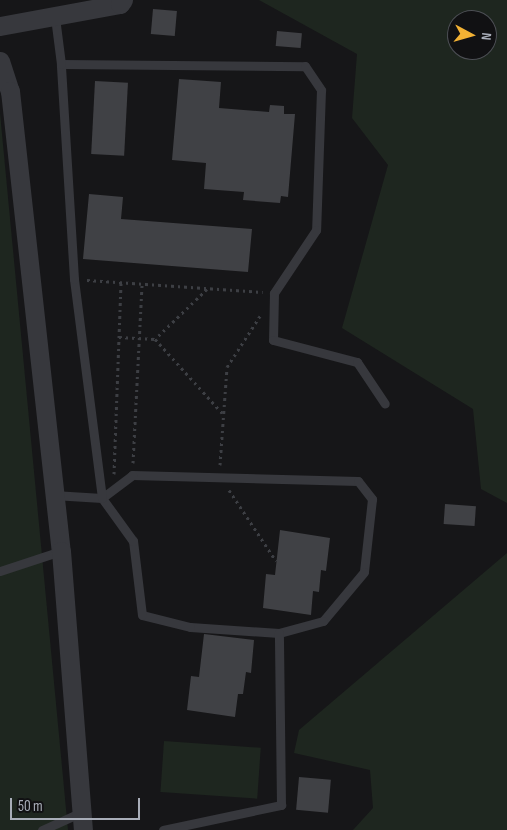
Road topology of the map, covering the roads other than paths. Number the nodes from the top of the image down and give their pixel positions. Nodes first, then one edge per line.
1 (123, 0) edge
2 (55, 17) junction
3 (0, 26) edge
4 (0, 61) edge
5 (61, 64) junction
6 (385, 404) dead end
7 (53, 494) junction
8 (102, 498) junction
9 (61, 551) junction
10 (0, 572) edge
11 (279, 633) junction
12 (83, 821) edge
13 (42, 830) edge
14 (163, 830) edge

1 - 2 street
2 - 3 street
2 - 5 lane
4 - 7 street
5 - 6 lane
5 - 8 lane
7 - 8 lane
7 - 9 street
8 - 11 lane
8 - 11 lane
9 - 10 lane
9 - 12 street
11 - 14 lane
12 - 13 lane

